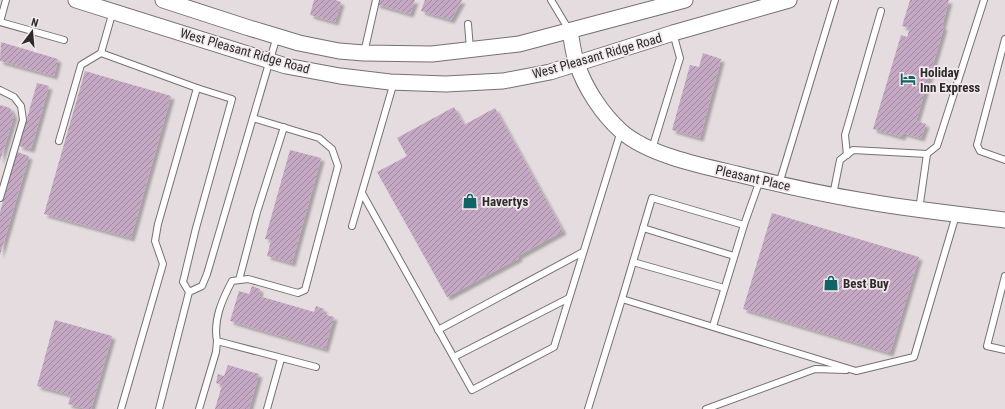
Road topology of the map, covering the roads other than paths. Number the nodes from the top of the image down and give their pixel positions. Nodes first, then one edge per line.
1 (6, 0) edge
2 (76, 0) edge
3 (163, 0) edge
4 (376, 0) edge
5 (551, 0) edge
6 (685, 0) edge
7 (790, 0) edge
8 (835, 0) edge
9 (984, 0) edge
10 (881, 11) dead end
11 (113, 12) junction
12 (0, 22) edge
13 (468, 24) dead end
14 (570, 31) junction
15 (673, 33) junction
16 (276, 36) junction
17 (1005, 39) edge
18 (64, 40) dead end
19 (470, 50) junction
20 (101, 53) junction
21 (364, 53) junction
22 (270, 61) junction
23 (576, 64) junction
24 (394, 82) junction
25 (197, 88) junction
26 (0, 90) edge
27 (253, 118) junction
28 (284, 127) junction
29 (621, 131) junction
30 (59, 141) dead end
31 (652, 150) junction
32 (847, 154) junction
33 (927, 154) junction
34 (1005, 160) edge
35 (760, 180) junction
36 (779, 185) junction
37 (362, 193) junction
38 (832, 195) junction
39 (0, 198) edge
40 (919, 210) junction
41 (956, 214) junction
42 (1004, 218) edge
43 (744, 225) junction
44 (352, 226) dead end
45 (643, 228) junction
46 (583, 252) junction
47 (734, 256) junction
48 (633, 262) junction
49 (1005, 276) edge
50 (239, 280) junction
51 (724, 288) junction
52 (189, 292) junction
53 (569, 298) junction
54 (622, 299) junction
55 (713, 326) junction
56 (438, 330) junction
57 (217, 341) junction
58 (1005, 350) edge
59 (454, 358) junction
60 (281, 359) junction
61 (316, 368) dead end
62 (856, 371) junction
63 (121, 409) edge
64 (159, 409) edge
65 (199, 409) edge
66 (267, 409) edge
67 (588, 409) edge
68 (706, 409) edge

1 - 12 lane
2 - 11 street, West Pleasant Ridge Road
3 - 16 street, West Pleasant Ridge Road
4 - 21 lane
5 - 14 lane
6 - 14 street, West Pleasant Ridge Road
7 - 15 street, West Pleasant Ridge Road
8 - 36 lane
9 - 33 lane
10 - 32 lane
11 - 20 lane
11 - 22 street, West Pleasant Ridge Road
12 - 18 lane
13 - 19 lane
14 - 19 street, West Pleasant Ridge Road
14 - 23 street, Pleasant Place
15 - 23 street, West Pleasant Ridge Road
15 - 31 lane
16 - 21 street, West Pleasant Ridge Road
16 - 22 lane
17 - 34 lane
19 - 21 street, West Pleasant Ridge Road
20 - 25 lane
20 - 30 lane
22 - 24 street, West Pleasant Ridge Road
22 - 27 lane
23 - 24 street, West Pleasant Ridge Road
23 - 29 street, Pleasant Place
24 - 37 lane
25 - 52 lane
25 - 63 lane
26 - 39 lane
27 - 28 lane
27 - 52 lane
28 - 50 lane
28 - 50 lane
29 - 31 street, Pleasant Place
29 - 46 lane
31 - 35 street, Pleasant Place
32 - 33 lane
32 - 38 lane
33 - 40 lane
35 - 36 street, Pleasant Place
35 - 43 lane
36 - 38 street, Pleasant Place
37 - 44 lane
37 - 56 lane
38 - 40 street, Pleasant Place
40 - 41 street, Pleasant Place
41 - 42 street, Pleasant Place
41 - 62 lane
43 - 45 lane
43 - 47 lane
45 - 47 lane
45 - 48 lane
46 - 53 lane
46 - 56 lane
47 - 51 lane
48 - 51 lane
48 - 54 lane
49 - 58 lane
50 - 57 lane
51 - 55 lane
52 - 64 lane
53 - 59 lane
53 - 59 lane
54 - 55 lane
54 - 67 lane
55 - 62 lane
56 - 59 lane
57 - 60 lane
57 - 65 lane
60 - 61 lane
60 - 66 lane
62 - 68 lane

